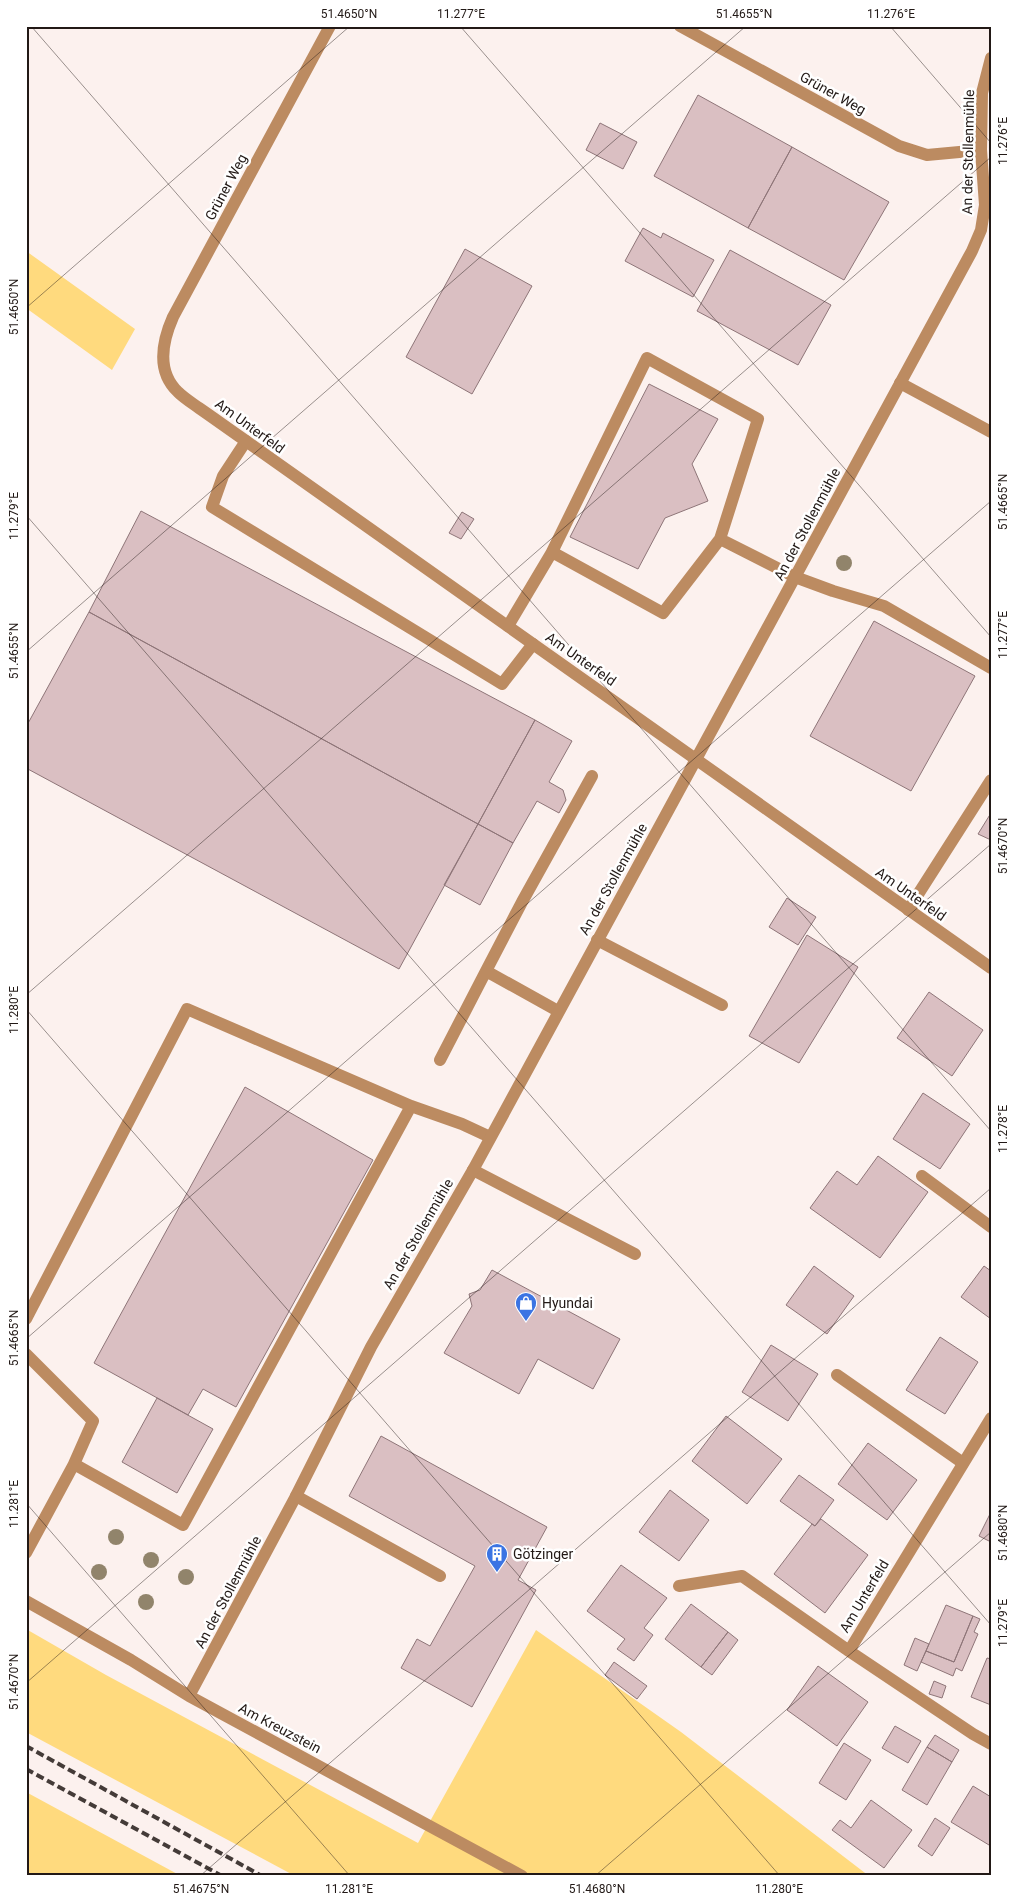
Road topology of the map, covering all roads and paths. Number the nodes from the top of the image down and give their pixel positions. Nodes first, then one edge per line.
1 (330, 26) edge
2 (680, 26) edge
3 (991, 58) edge
4 (981, 150) junction
5 (988, 206) edge
6 (164, 367) joint
7 (900, 383) junction
8 (991, 432) edge
9 (246, 441) junction
10 (720, 539) junction
11 (552, 552) junction
12 (795, 577) junction
13 (508, 626) junction
14 (533, 644) junction
15 (991, 668) edge
16 (695, 760) junction
17 (592, 776) dead end
18 (991, 780) edge
19 (908, 910) junction
20 (596, 940) junction
21 (991, 968) edge
22 (486, 971) junction
23 (722, 1005) dead end
24 (558, 1011) junction
25 (440, 1060) dead end
26 (411, 1106) junction
27 (490, 1137) junction
28 (473, 1170) junction
29 (922, 1176) dead end
30 (991, 1227) edge
31 (635, 1254) dead end
32 (26, 1319) edge
33 (26, 1354) edge
34 (838, 1375) dead end
35 (991, 1418) edge
36 (74, 1464) junction
37 (963, 1464) junction
38 (296, 1496) junction
39 (26, 1553) edge
40 (440, 1576) dead end
41 (679, 1586) dead end
42 (26, 1601) edge
43 (849, 1651) junction
44 (189, 1696) junction
45 (991, 1744) edge
46 (522, 1876) edge

1 - 6 street, Grüner Weg
2 - 4 street, Grüner Weg
3 - 4 street, An der Stollenmühle
4 - 5 street, An der Stollenmühle
5 - 7 street, An der Stollenmühle
6 - 9 street, Am Unterfeld
7 - 8 street
7 - 12 street, An der Stollenmühle
9 - 13 street, Am Unterfeld
9 - 14 street
10 - 11 street
10 - 11 street
10 - 12 street
11 - 13 street
12 - 15 street
12 - 16 street, An der Stollenmühle
13 - 14 street, Am Unterfeld
14 - 16 street, Am Unterfeld
16 - 19 street, Am Unterfeld
16 - 20 street, An der Stollenmühle
17 - 22 street
18 - 19 street
19 - 21 street, Am Unterfeld
20 - 23 street
20 - 24 street, An der Stollenmühle
22 - 24 street
22 - 25 street
24 - 27 street, An der Stollenmühle
26 - 27 street
26 - 32 street
26 - 36 street
27 - 28 street, An der Stollenmühle
28 - 31 street
28 - 38 street, An der Stollenmühle
29 - 30 street
33 - 36 street
34 - 37 street
35 - 37 street, Am Unterfeld
36 - 39 street
37 - 43 street, Am Unterfeld
38 - 40 street
38 - 44 street, An der Stollenmühle
41 - 43 street, Am Unterfeld
42 - 44 street, Am Kreuzstein
43 - 45 street
44 - 46 street, Am Kreuzstein

